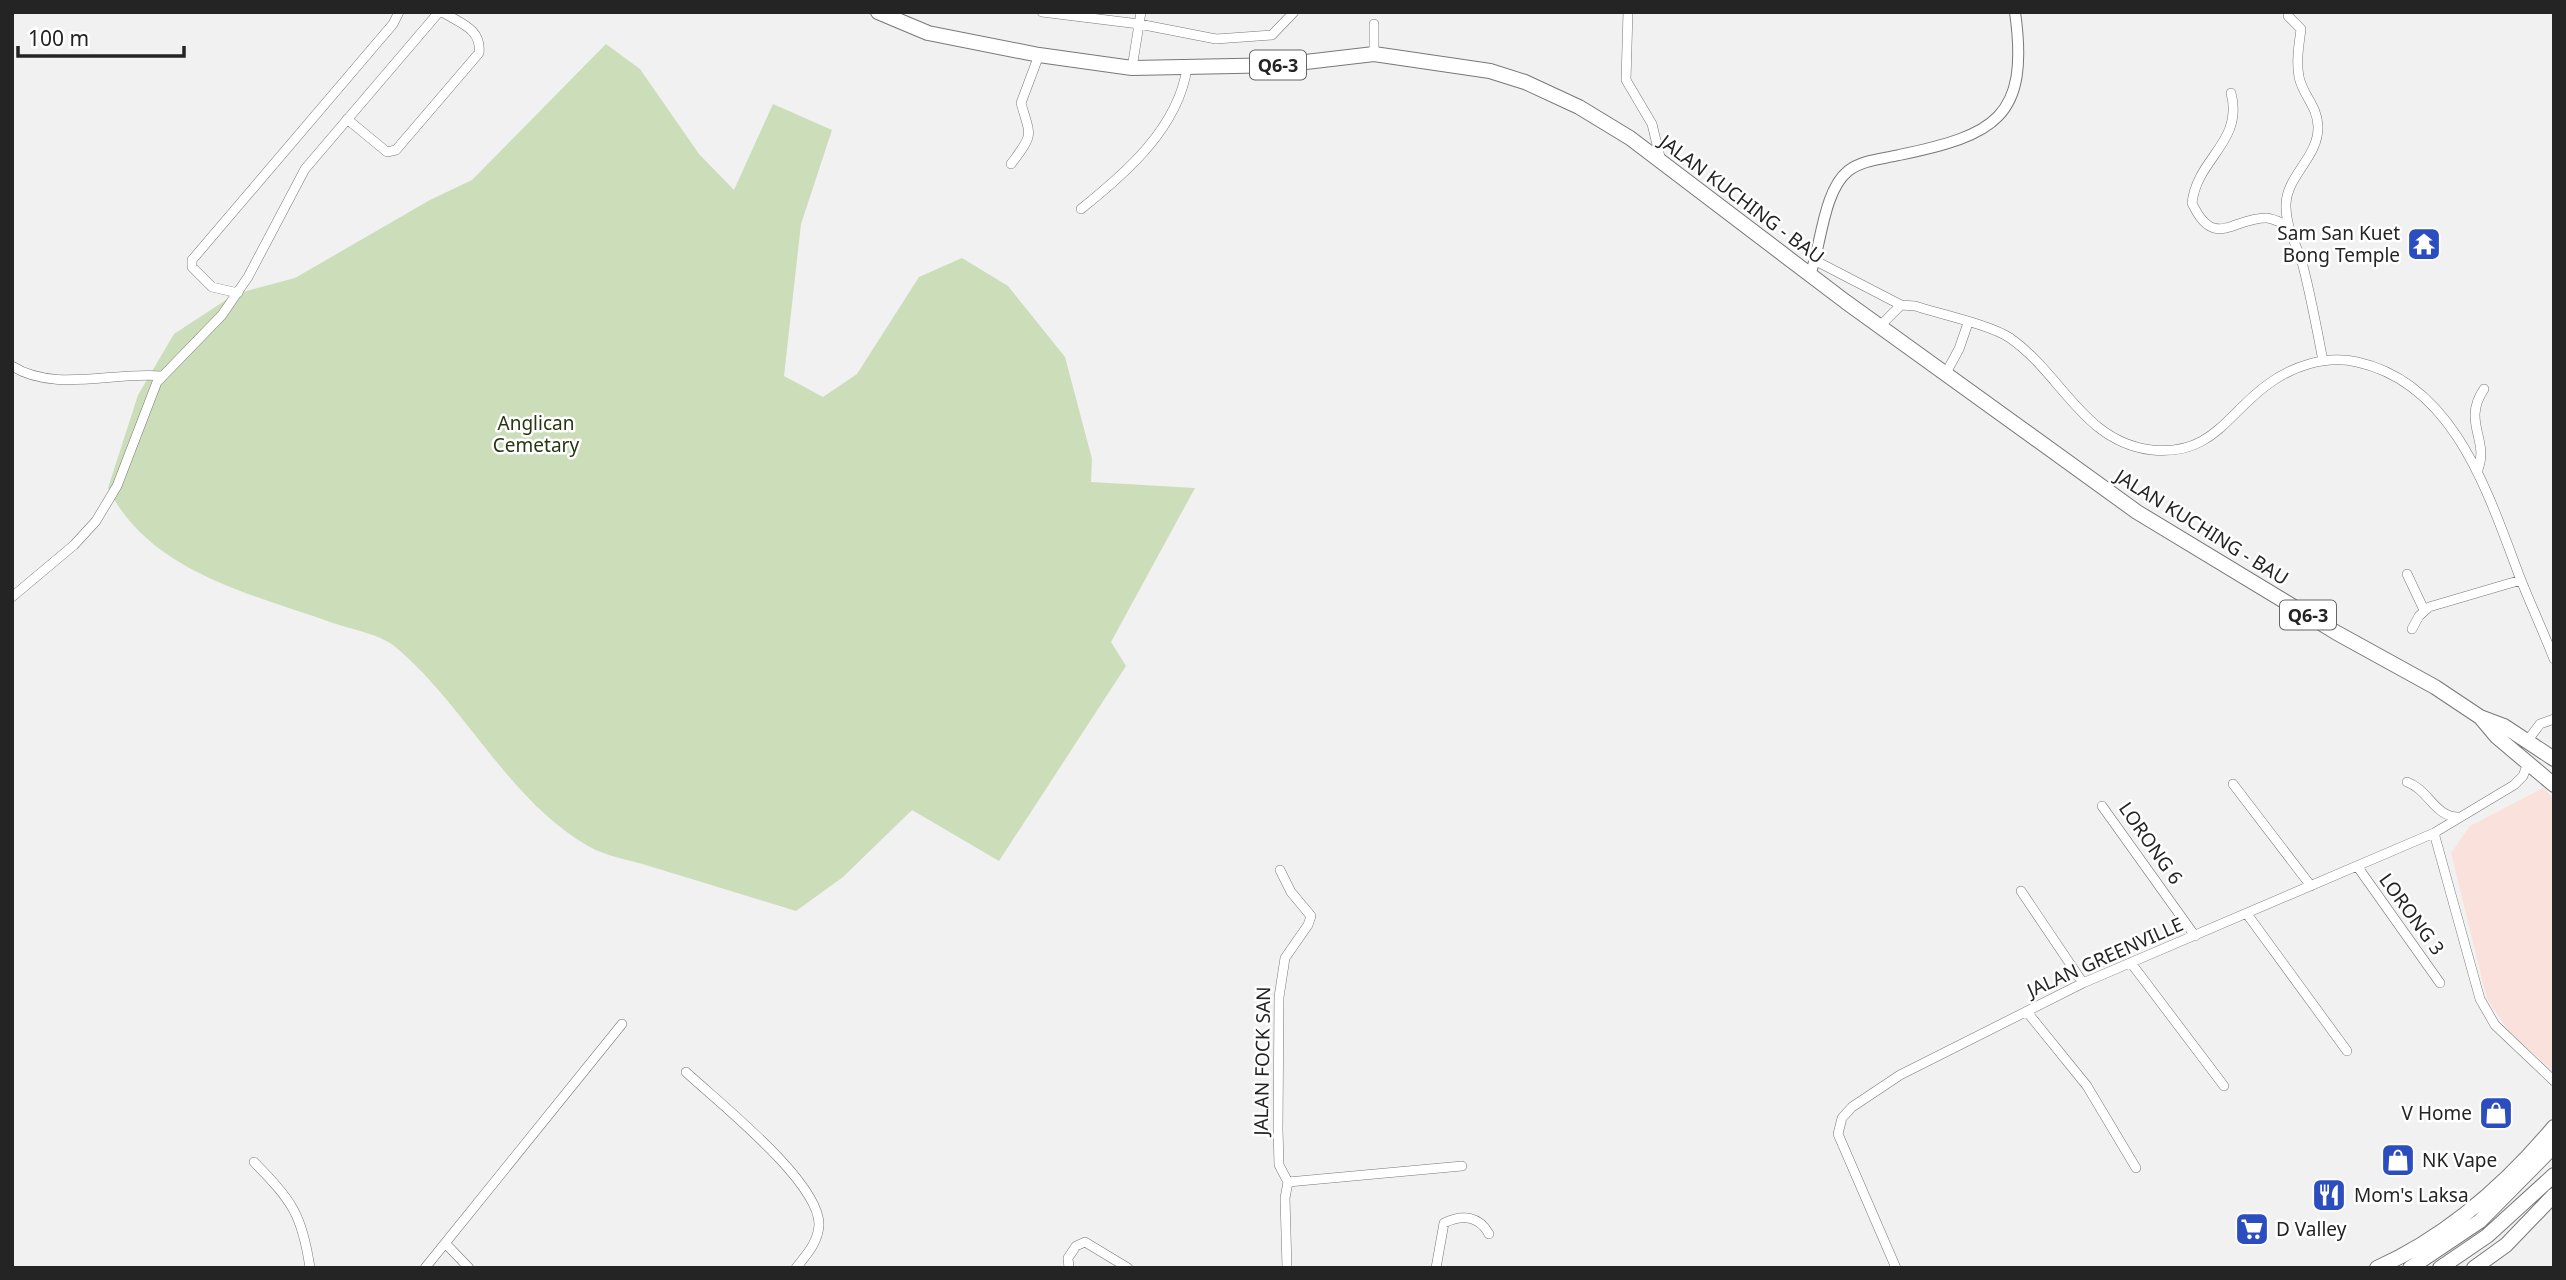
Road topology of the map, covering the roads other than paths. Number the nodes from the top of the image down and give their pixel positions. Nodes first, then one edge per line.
1 (399, 12) edge
2 (440, 12) edge
3 (878, 12) edge
4 (1042, 12) edge
5 (1141, 12) edge
6 (1294, 12) edge
7 (1628, 12) edge
8 (2015, 12) edge
9 (2288, 16) dead end
10 (1139, 24) junction
11 (1374, 24) dead end
12 (1374, 54) junction
13 (1039, 55) junction
14 (1132, 68) junction
15 (1187, 68) junction
16 (2231, 93) dead end
17 (347, 118) junction
18 (1661, 161) junction
19 (1011, 164) dead end
20 (1081, 209) dead end
21 (2288, 226) junction
22 (1816, 261) junction
23 (1810, 275) junction
24 (238, 293) junction
25 (1901, 306) junction
26 (1968, 323) junction
27 (1879, 327) junction
28 (2323, 361) junction
29 (12, 366) edge
30 (1945, 373) junction
31 (162, 376) junction
32 (2484, 390) dead end
33 (2477, 472) junction
34 (2407, 574) dead end
35 (2521, 580) junction
36 (12, 597) edge
37 (2424, 610) junction
38 (2412, 629) dead end
39 (2554, 659) edge
40 (2480, 717) junction
41 (2554, 719) edge
42 (2528, 740) junction
43 (2554, 759) edge
44 (2528, 763) junction
45 (2407, 782) dead end
46 (2232, 784) dead end
47 (2554, 785) edge
48 (2102, 806) dead end
49 (2460, 817) junction
50 (2434, 832) junction
51 (2357, 866) junction
52 (1280, 870) dead end
53 (2311, 886) junction
54 (2021, 891) dead end
55 (2247, 914) junction
56 (2195, 936) junction
57 (2131, 963) junction
58 (2084, 982) junction
59 (2440, 983) dead end
60 (2026, 1012) junction
61 (622, 1024) dead end
62 (2347, 1051) dead end
63 (686, 1072) dead end
64 (2554, 1081) edge
65 (2224, 1086) dead end
66 (2554, 1127) edge
67 (2554, 1146) edge
68 (254, 1162) dead end
69 (1462, 1166) dead end
70 (2136, 1168) dead end
71 (2554, 1175) edge
72 (1288, 1182) junction
73 (2554, 1195) edge
74 (1489, 1234) dead end
75 (446, 1244) junction
76 (310, 1268) edge
77 (425, 1268) edge
78 (469, 1268) edge
79 (796, 1268) edge
80 (1069, 1268) edge
81 (1128, 1268) edge
82 (1287, 1268) edge
83 (1436, 1268) edge
84 (1896, 1268) edge
85 (2377, 1268) edge
86 (2410, 1268) edge
87 (2440, 1268) edge
88 (2474, 1268) edge

1 - 24 street
2 - 17 street
2 - 17 street
3 - 13 main road, JALAN KUCHING - BAU / Q6-3
4 - 10 street
5 - 10 street
6 - 10 street
7 - 18 street
8 - 22 street
9 - 21 street
10 - 14 street
11 - 12 street
12 - 15 main road, JALAN KUCHING - BAU / Q6-3
12 - 18 main road, JALAN KUCHING - BAU / Q6-3
13 - 14 main road, JALAN KUCHING - BAU / Q6-3
13 - 19 street
14 - 15 main road, JALAN KUCHING - BAU / Q6-3
15 - 20 street
16 - 21 street
17 - 24 street
18 - 23 main road, JALAN KUCHING - BAU / Q6-3
21 - 28 street
22 - 23 street
22 - 25 street
23 - 27 main road, JALAN KUCHING - BAU / Q6-3
24 - 31 street
25 - 26 street
25 - 27 street
26 - 28 street
26 - 30 street
27 - 30 main road, JALAN KUCHING - BAU / Q6-3
28 - 33 street
29 - 31 street
30 - 40 main road, JALAN KUCHING - BAU / Q6-3
31 - 36 street
32 - 33 street
33 - 35 street
34 - 37 street
35 - 37 street
35 - 39 street
37 - 38 street
40 - 42 main road, JALAN KUCHING - BAU
40 - 44 main road, JALAN KUCHING - BAU
41 - 42 street
42 - 43 main road, JALAN KUCHING - BAU
44 - 47 main road, JALAN KUCHING - BAU
44 - 49 street, JALAN GREENVILLE
45 - 49 street
46 - 53 street
48 - 56 street, LORONG 6
49 - 50 street, JALAN GREENVILLE
50 - 51 street, JALAN GREENVILLE
50 - 64 street
51 - 53 street, JALAN GREENVILLE
51 - 59 street, LORONG 3
52 - 72 street, JALAN FOCK SAN
53 - 55 street, JALAN GREENVILLE
54 - 58 street
55 - 56 street, JALAN GREENVILLE
55 - 62 street
56 - 57 street, JALAN GREENVILLE
57 - 58 street, JALAN GREENVILLE
57 - 65 street
58 - 60 street, JALAN GREENVILLE
60 - 70 street
60 - 84 street, JALAN GREENVILLE
61 - 75 street
63 - 79 street
66 - 85 main road
67 - 86 main road
68 - 76 street
69 - 72 street
71 - 87 main road
72 - 82 street, JALAN FOCK SAN
73 - 88 main road
74 - 83 street
75 - 77 street
75 - 78 street
80 - 81 street

